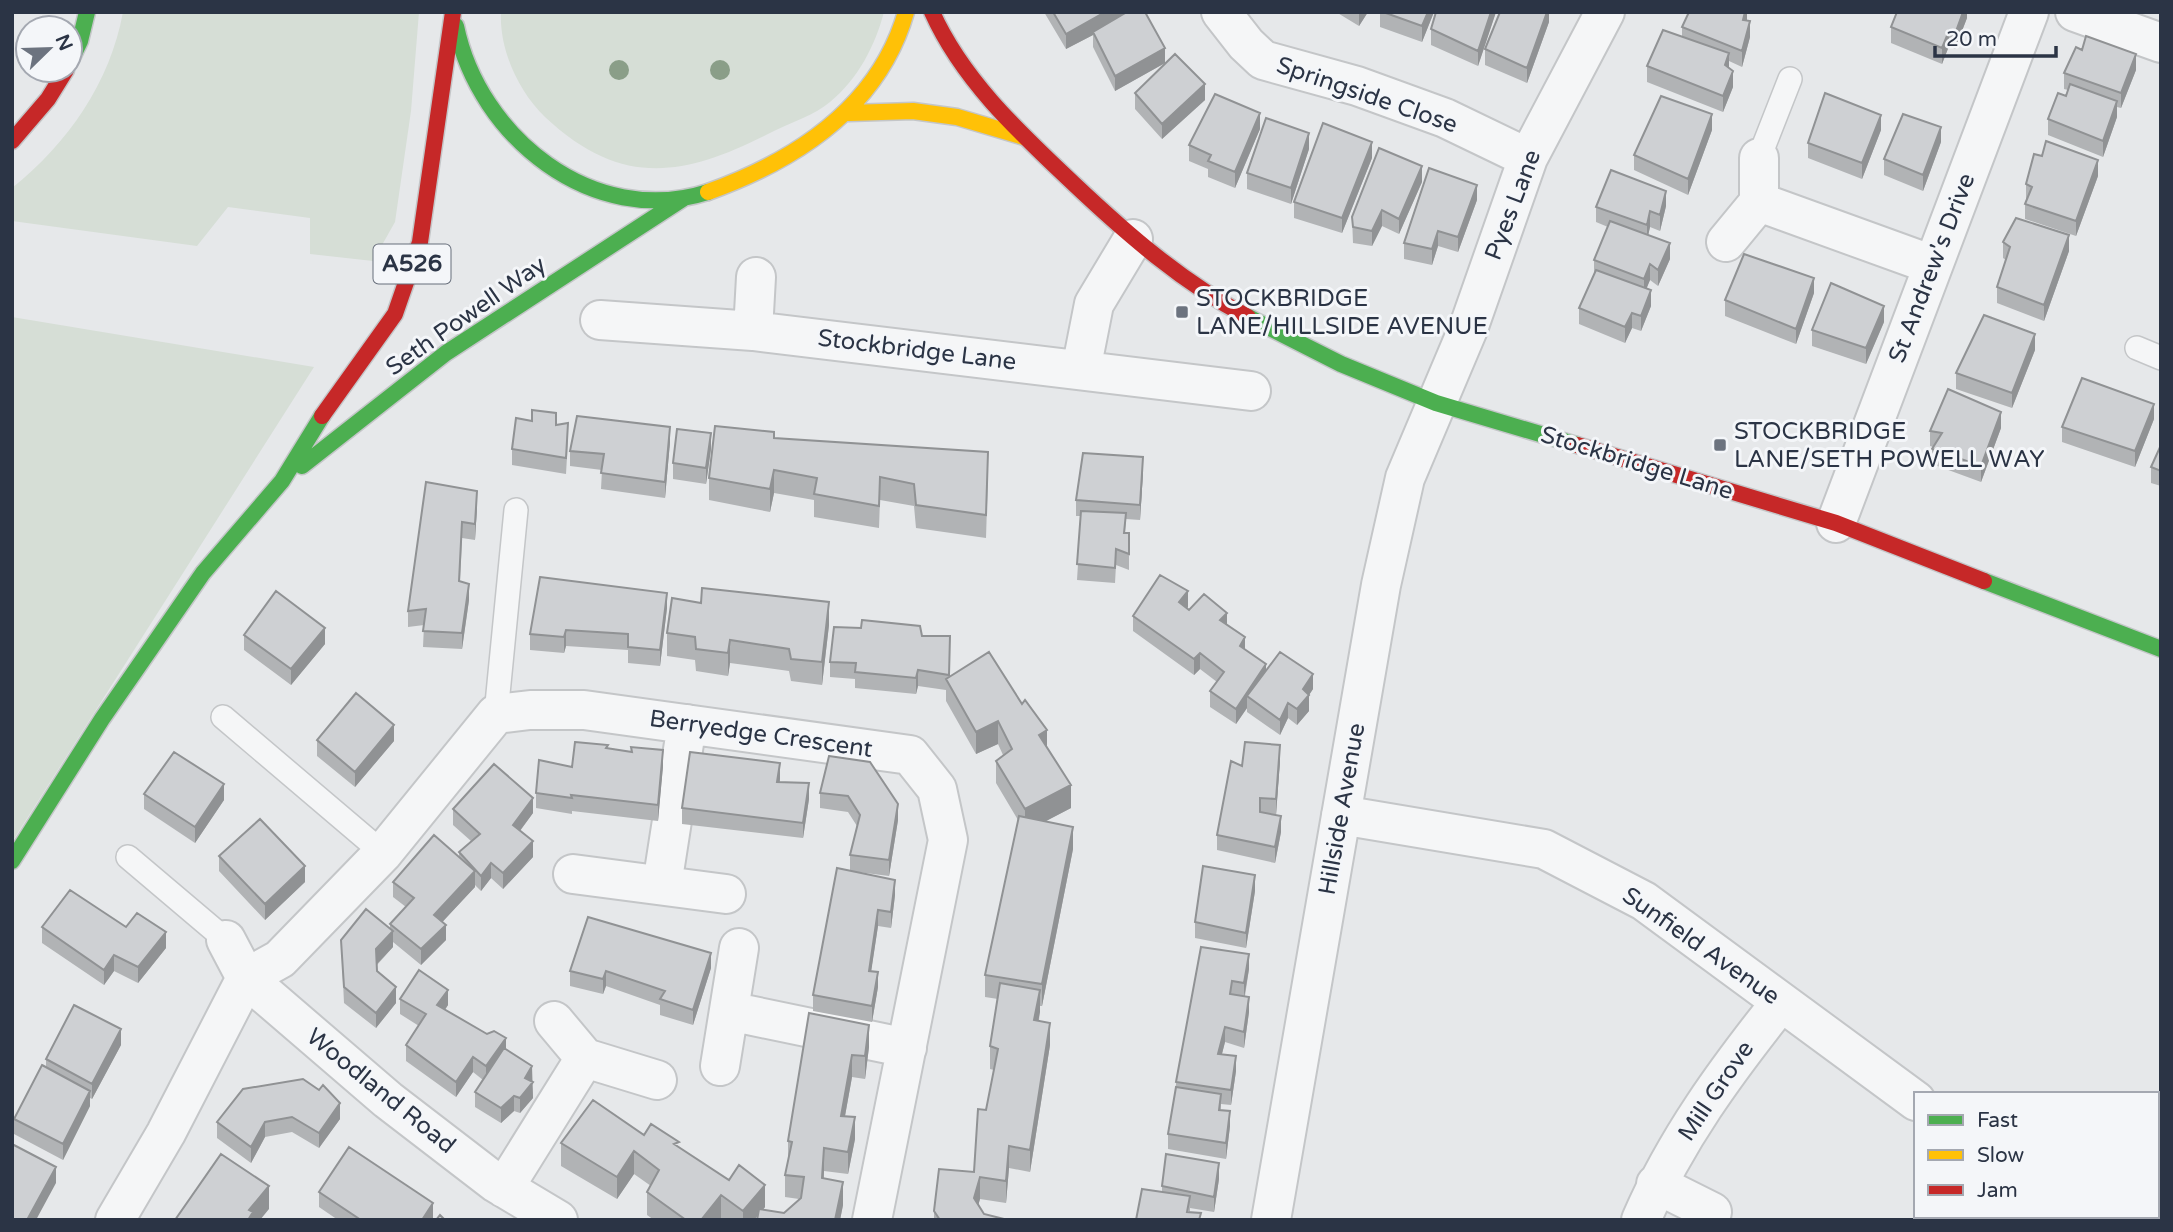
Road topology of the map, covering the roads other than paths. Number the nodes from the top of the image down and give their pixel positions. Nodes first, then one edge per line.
1 (906, 12) edge
2 (932, 12) edge
3 (1222, 12) edge
4 (1605, 12) edge
5 (2029, 12) edge
6 (2076, 12) edge
7 (453, 13) edge
8 (2161, 43) edge
9 (1790, 79) dead end
10 (57, 84) edge
11 (849, 113) junction
12 (1024, 137) junction
13 (12, 141) edge
14 (1528, 158) junction
15 (1759, 158) joint
16 (684, 198) junction
17 (1759, 202) junction
18 (1133, 239) junction
19 (1726, 242) dead end
20 (1933, 265) junction
21 (756, 277) dead end
22 (600, 320) dead end
23 (753, 331) junction
24 (2137, 348) dead end
25 (2161, 358) edge
26 (1081, 370) junction
27 (1251, 391) dead end
28 (1436, 404) junction
29 (282, 481) junction
30 (516, 510) dead end
31 (1836, 523) junction
32 (2161, 649) edge
33 (496, 714) junction
34 (223, 717) dead end
35 (687, 724) junction
36 (1341, 815) junction
37 (383, 853) junction
38 (128, 857) dead end
39 (12, 861) edge
40 (573, 874) dead end
41 (662, 885) junction
42 (726, 894) dead end
43 (226, 940) joint
44 (739, 948) dead end
45 (246, 978) junction
46 (1781, 1002) junction
47 (729, 1011) junction
48 (554, 1020) dead end
49 (907, 1048) junction
50 (585, 1058) junction
51 (720, 1066) dead end
52 (657, 1080) dead end
53 (1914, 1100) edge
54 (1656, 1184) junction
55 (505, 1188) junction
56 (1712, 1212) dead end
57 (555, 1219) edge
58 (115, 1220) edge
59 (872, 1220) edge
60 (1272, 1220) edge
61 (1641, 1220) edge

1 - 11 main road, A526
2 - 12 main road, Stockbridge Lane
3 - 14 street, Springside Close
4 - 14 street, Pyes Lane
5 - 20 street, St Andrew's Drive
6 - 8 street
7 - 16 main road, A526
7 - 29 main road, Seth Powell Way / A526
9 - 15 lane
10 - 13 main road
11 - 12 main road, Stockbridge Lane
11 - 16 main road, A526
12 - 18 main road, Stockbridge Lane
14 - 28 street, Pyes Lane
15 - 17 street
16 - 29 main road, Seth Powell Way / A526
17 - 19 street
17 - 20 street
18 - 26 street
18 - 28 main road, Stockbridge Lane
20 - 31 street, St Andrew's Drive
21 - 23 street
22 - 23 street, Stockbridge Lane
23 - 26 street, Stockbridge Lane
24 - 25 lane
26 - 27 street, Stockbridge Lane
28 - 31 main road, Stockbridge Lane
28 - 36 street, Hillside Avenue
29 - 39 main road, Seth Powell Way / A526
30 - 33 lane
31 - 32 main road, Stockbridge Lane
33 - 35 street, Berryedge Crescent
33 - 37 street
34 - 37 lane
35 - 41 street
35 - 49 street, Berryedge Crescent
36 - 46 street, Sunfield Avenue
36 - 60 street, Hillside Avenue
37 - 45 street
38 - 43 lane
40 - 41 street
41 - 42 street
43 - 45 street, Woodland Road
44 - 47 street
45 - 55 street, Woodland Road
45 - 58 street
46 - 53 street, Sunfield Avenue
46 - 54 street, Mill Grove
47 - 49 street
47 - 51 street
48 - 50 street
49 - 59 street, Berryedge Crescent
50 - 52 street
50 - 55 street
54 - 56 street
54 - 61 street, Mill Grove
55 - 57 street, Woodland Road

